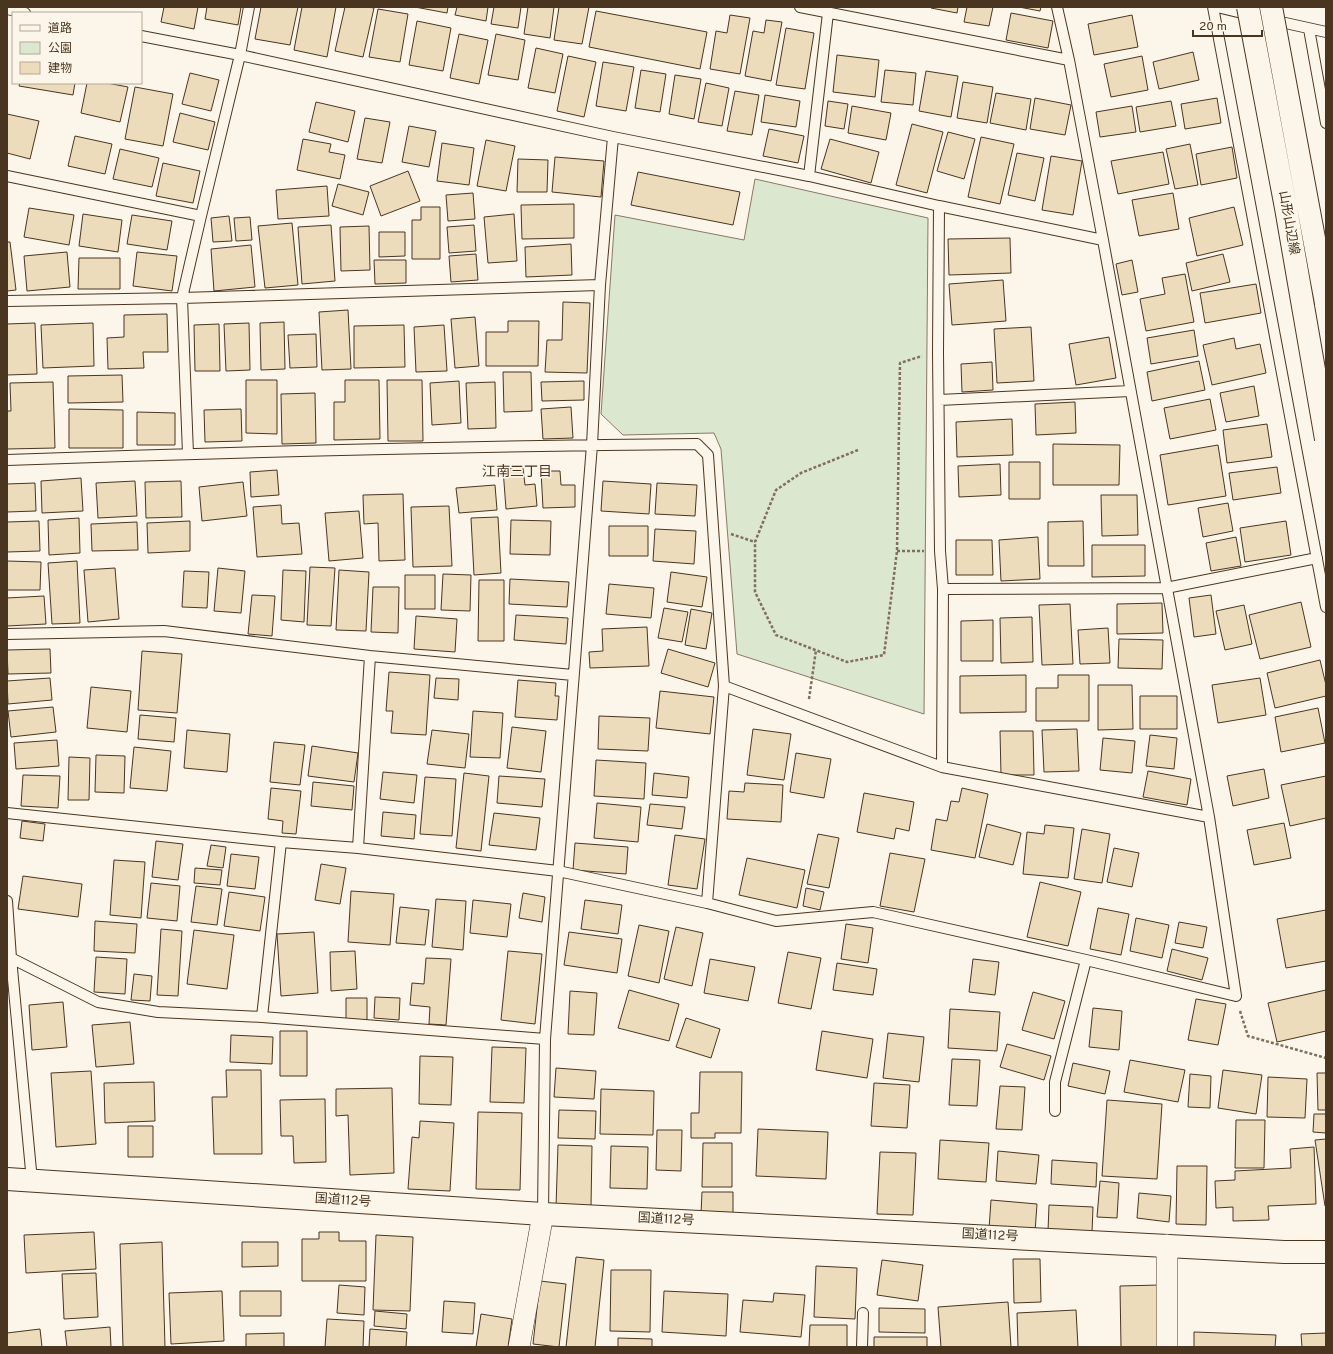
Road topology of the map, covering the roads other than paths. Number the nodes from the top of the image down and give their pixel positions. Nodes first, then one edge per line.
1 (249, 7) edge
2 (800, 7) edge
3 (1057, 7) edge
4 (1213, 7) edge
5 (1217, 7) edge
6 (1248, 7) edge
7 (1271, 7) edge
8 (7, 9) edge
9 (21, 12) edge
10 (828, 13) junction
11 (1309, 28) junction
12 (1326, 32) edge
13 (142, 36) edge
14 (240, 55) junction
15 (1068, 60) junction
16 (1326, 123) edge
17 (613, 137) junction
18 (7, 176) edge
19 (809, 176) junction
20 (939, 206) junction
21 (201, 216) junction
22 (1102, 240) junction
23 (600, 285) junction
24 (182, 298) junction
25 (7, 300) edge
26 (1326, 303) edge
27 (1130, 391) junction
28 (939, 400) junction
29 (1326, 439) edge
30 (592, 445) junction
31 (188, 454) junction
32 (7, 460) edge
33 (1317, 558) junction
34 (1166, 588) junction
35 (943, 589) junction
36 (1326, 607) edge
37 (7, 634) edge
38 (370, 656) junction
39 (573, 675) junction
40 (724, 686) junction
41 (942, 767) junction
42 (7, 813) edge
43 (1209, 817) junction
44 (281, 842) junction
45 (358, 848) junction
46 (558, 871) junction
47 (7, 901) edge
48 (707, 903) junction
49 (9, 958) edge
50 (1086, 960) junction
51 (262, 1017) junction
52 (545, 1039) junction
53 (1055, 1111) dead end
54 (7, 1179) edge
55 (32, 1181) junction
56 (543, 1214) junction
57 (1167, 1245) junction
58 (1326, 1252) edge
59 (863, 1313) dead end
60 (519, 1347) edge
61 (862, 1347) edge
62 (1167, 1347) edge

1 - 14 lane
2 - 10 lane
3 - 15 lane
4 - 33 lane
5 - 11 lane
6 - 29 main road, 山形山辺線, bridge
7 - 26 main road, 山形山辺線, bridge
8 - 9 lane
10 - 15 lane
10 - 19 lane
11 - 12 lane
11 - 16 lane
13 - 14 lane
14 - 17 lane
14 - 21 lane
15 - 22 lane
17 - 19 lane
17 - 23 lane
18 - 21 lane
19 - 20 lane
20 - 22 lane
20 - 28 lane
21 - 24 lane
22 - 27 lane
23 - 24 lane
23 - 30 lane
24 - 25 lane
24 - 31 lane
27 - 28 lane
27 - 34 lane
28 - 35 lane
30 - 31 lane
30 - 39 lane
30 - 40 lane
31 - 32 lane
33 - 34 lane
33 - 36 lane
34 - 35 lane
34 - 43 lane
35 - 41 lane
37 - 38 lane
38 - 39 lane
38 - 45 lane
39 - 46 lane
40 - 41 lane
40 - 48 lane
41 - 43 lane
42 - 44 lane
43 - 50 lane
44 - 45 lane
44 - 51 lane
45 - 46 lane
46 - 48 lane
46 - 52 lane
47 - 49 lane
48 - 50 lane
49 - 51 lane
49 - 55 lane
50 - 53 lane
51 - 52 lane
52 - 56 lane
54 - 55 main road, 国道112号
55 - 56 main road, 国道112号
56 - 57 main road, 国道112号
56 - 60 street
57 - 58 main road, 国道112号
57 - 62 street
59 - 61 lane

